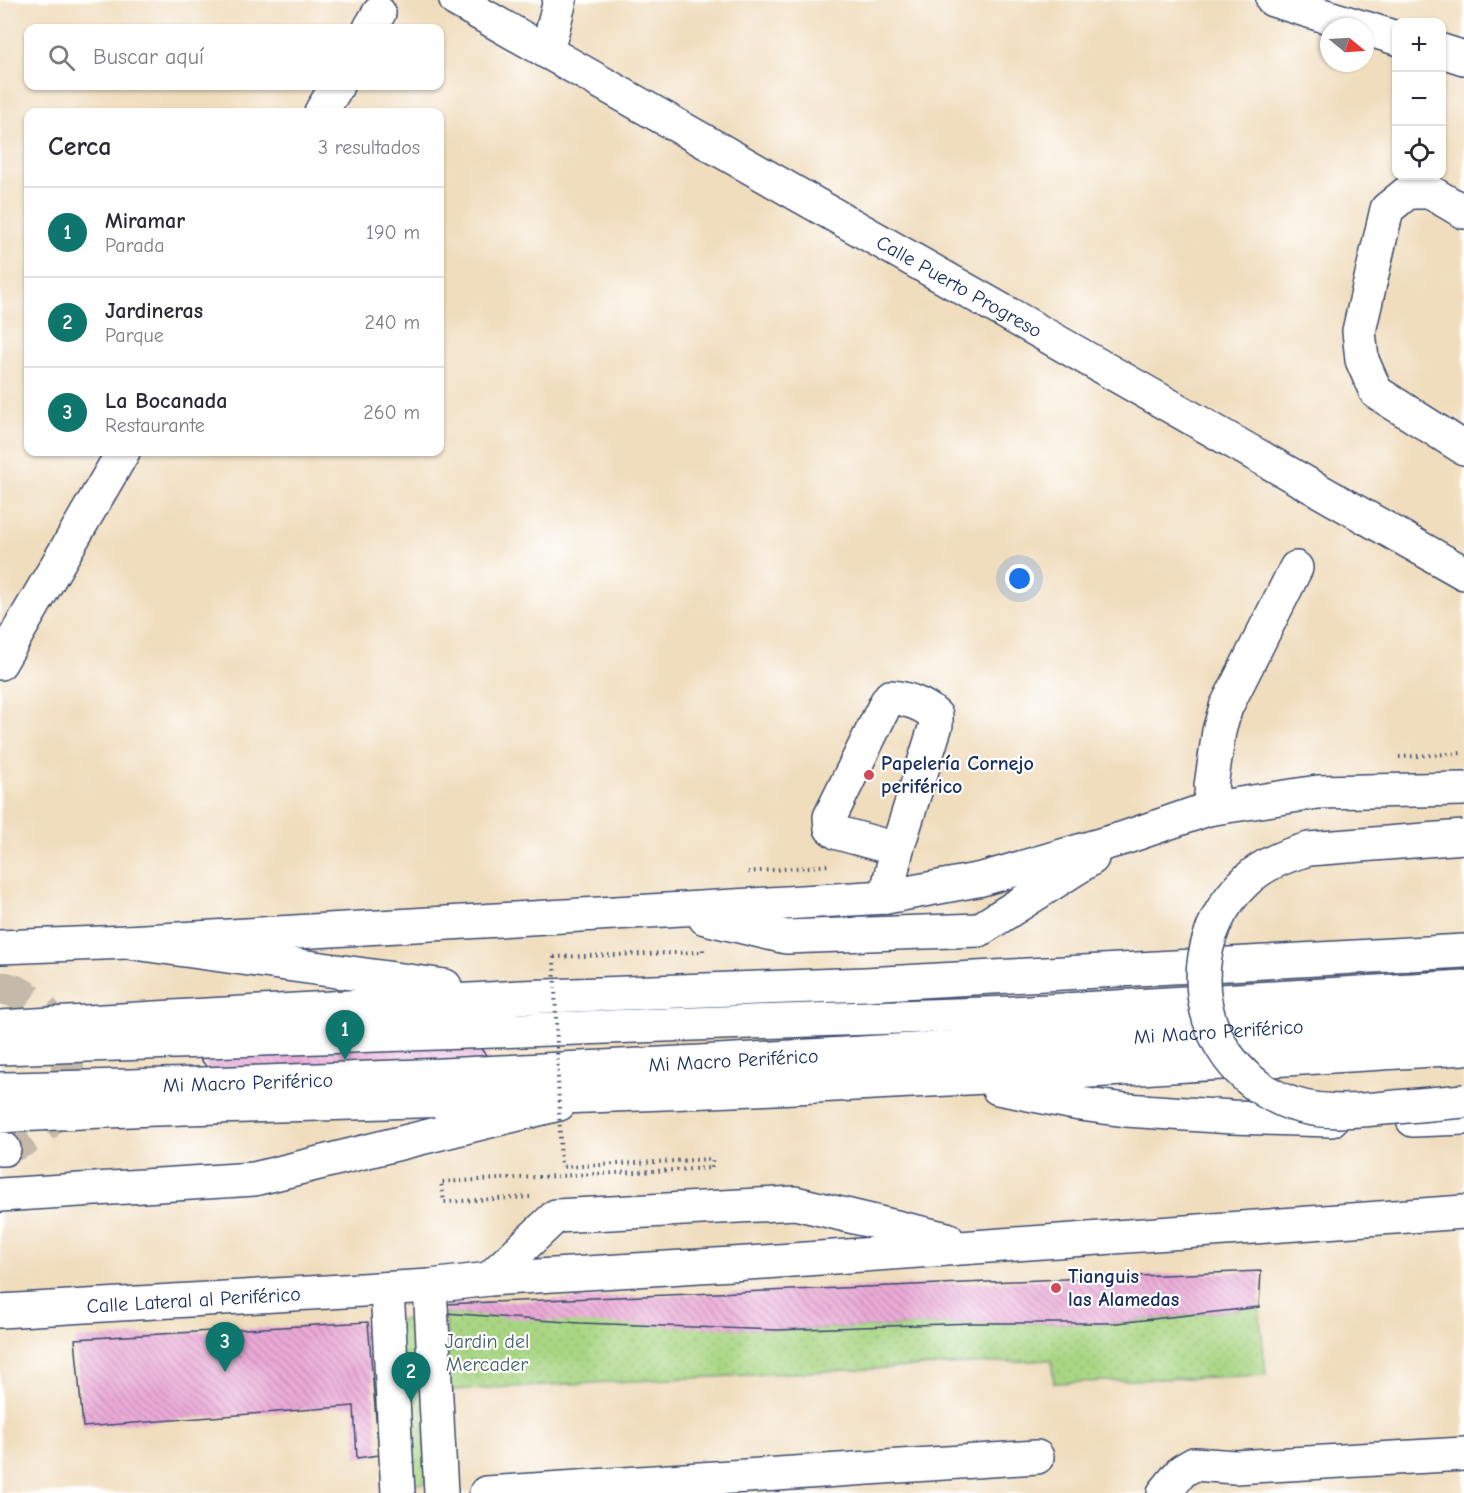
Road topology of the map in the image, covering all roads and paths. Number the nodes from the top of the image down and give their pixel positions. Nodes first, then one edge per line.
1 (456, 0) edge
2 (560, 0) edge
3 (1273, 0) edge
4 (1331, 18) edge
5 (1374, 31) edge
6 (1392, 37) edge
7 (547, 52) junction
8 (1446, 52) edge
9 (1464, 58) edge
10 (335, 90) edge
11 (323, 108) edge
12 (1464, 212) edge
13 (1464, 448) edge
14 (121, 456) edge
15 (1296, 568) dead end
16 (1464, 573) edge
17 (0, 663) edge
18 (1464, 756) edge
19 (1389, 757) dead end
20 (1416, 761) dead end
21 (1464, 789) edge
22 (1208, 809) junction
23 (1464, 837) edge
24 (1124, 838) junction
25 (897, 849) dead end
26 (744, 872) dead end
27 (779, 875) dead end
28 (886, 897) junction
29 (668, 910) junction
30 (5, 939) edge
31 (127, 942) junction
32 (1464, 951) edge
33 (554, 957) dead end
34 (1464, 987) edge
35 (521, 997) junction
36 (1464, 1016) edge
37 (0, 1027) edge
38 (0, 1048) edge
39 (1464, 1048) edge
40 (955, 1079) junction
41 (0, 1089) edge
42 (590, 1096) junction
43 (1464, 1101) edge
44 (0, 1116) edge
45 (1464, 1118) edge
46 (0, 1195) edge
47 (444, 1202) dead end
48 (1464, 1212) edge
49 (977, 1247) junction
50 (489, 1280) junction
51 (430, 1286) junction
52 (387, 1289) junction
53 (0, 1311) edge
54 (1464, 1454) edge
55 (1037, 1456) dead end
56 (1235, 1467) junction
57 (398, 1493) edge
58 (441, 1493) edge
59 (486, 1493) edge
60 (1164, 1493) edge
61 (1213, 1493) edge

1 - 7 main road, Calle Puerto Progreso
2 - 7 main road
3 - 4 main road
5 - 6 main road
7 - 16 main road, Calle Puerto Progreso
8 - 9 main road
10 - 11 main road
12 - 13 main road
14 - 17 main road
15 - 22 main road
18 - 19 path
18 - 20 path
21 - 22 main road
22 - 24 main road
23 - 43 main road, bridge
24 - 28 main road
24 - 29 main road
25 - 28 main road
26 - 27 path
28 - 29 main road
29 - 31 main road
30 - 31 main road
31 - 35 main road
32 - 35 main road
33 - 47 path, bridge
34 - 38 main road, Mi Macro Periférico
35 - 37 main road
36 - 41 main road, Mi Macro Periférico
39 - 40 main road
40 - 42 main road
40 - 45 main road
42 - 44 main road
42 - 46 main road
48 - 49 main road, Calle Lateral al Periférico
49 - 50 main road, Calle Lateral al Periférico
49 - 50 main road
50 - 51 main road, Calle Lateral al Periférico
51 - 52 main road, Calle Lateral al Periférico
51 - 58 main road
52 - 53 main road, Calle Lateral al Periférico
52 - 57 main road
54 - 56 main road
55 - 59 main road
56 - 60 main road
56 - 61 main road

